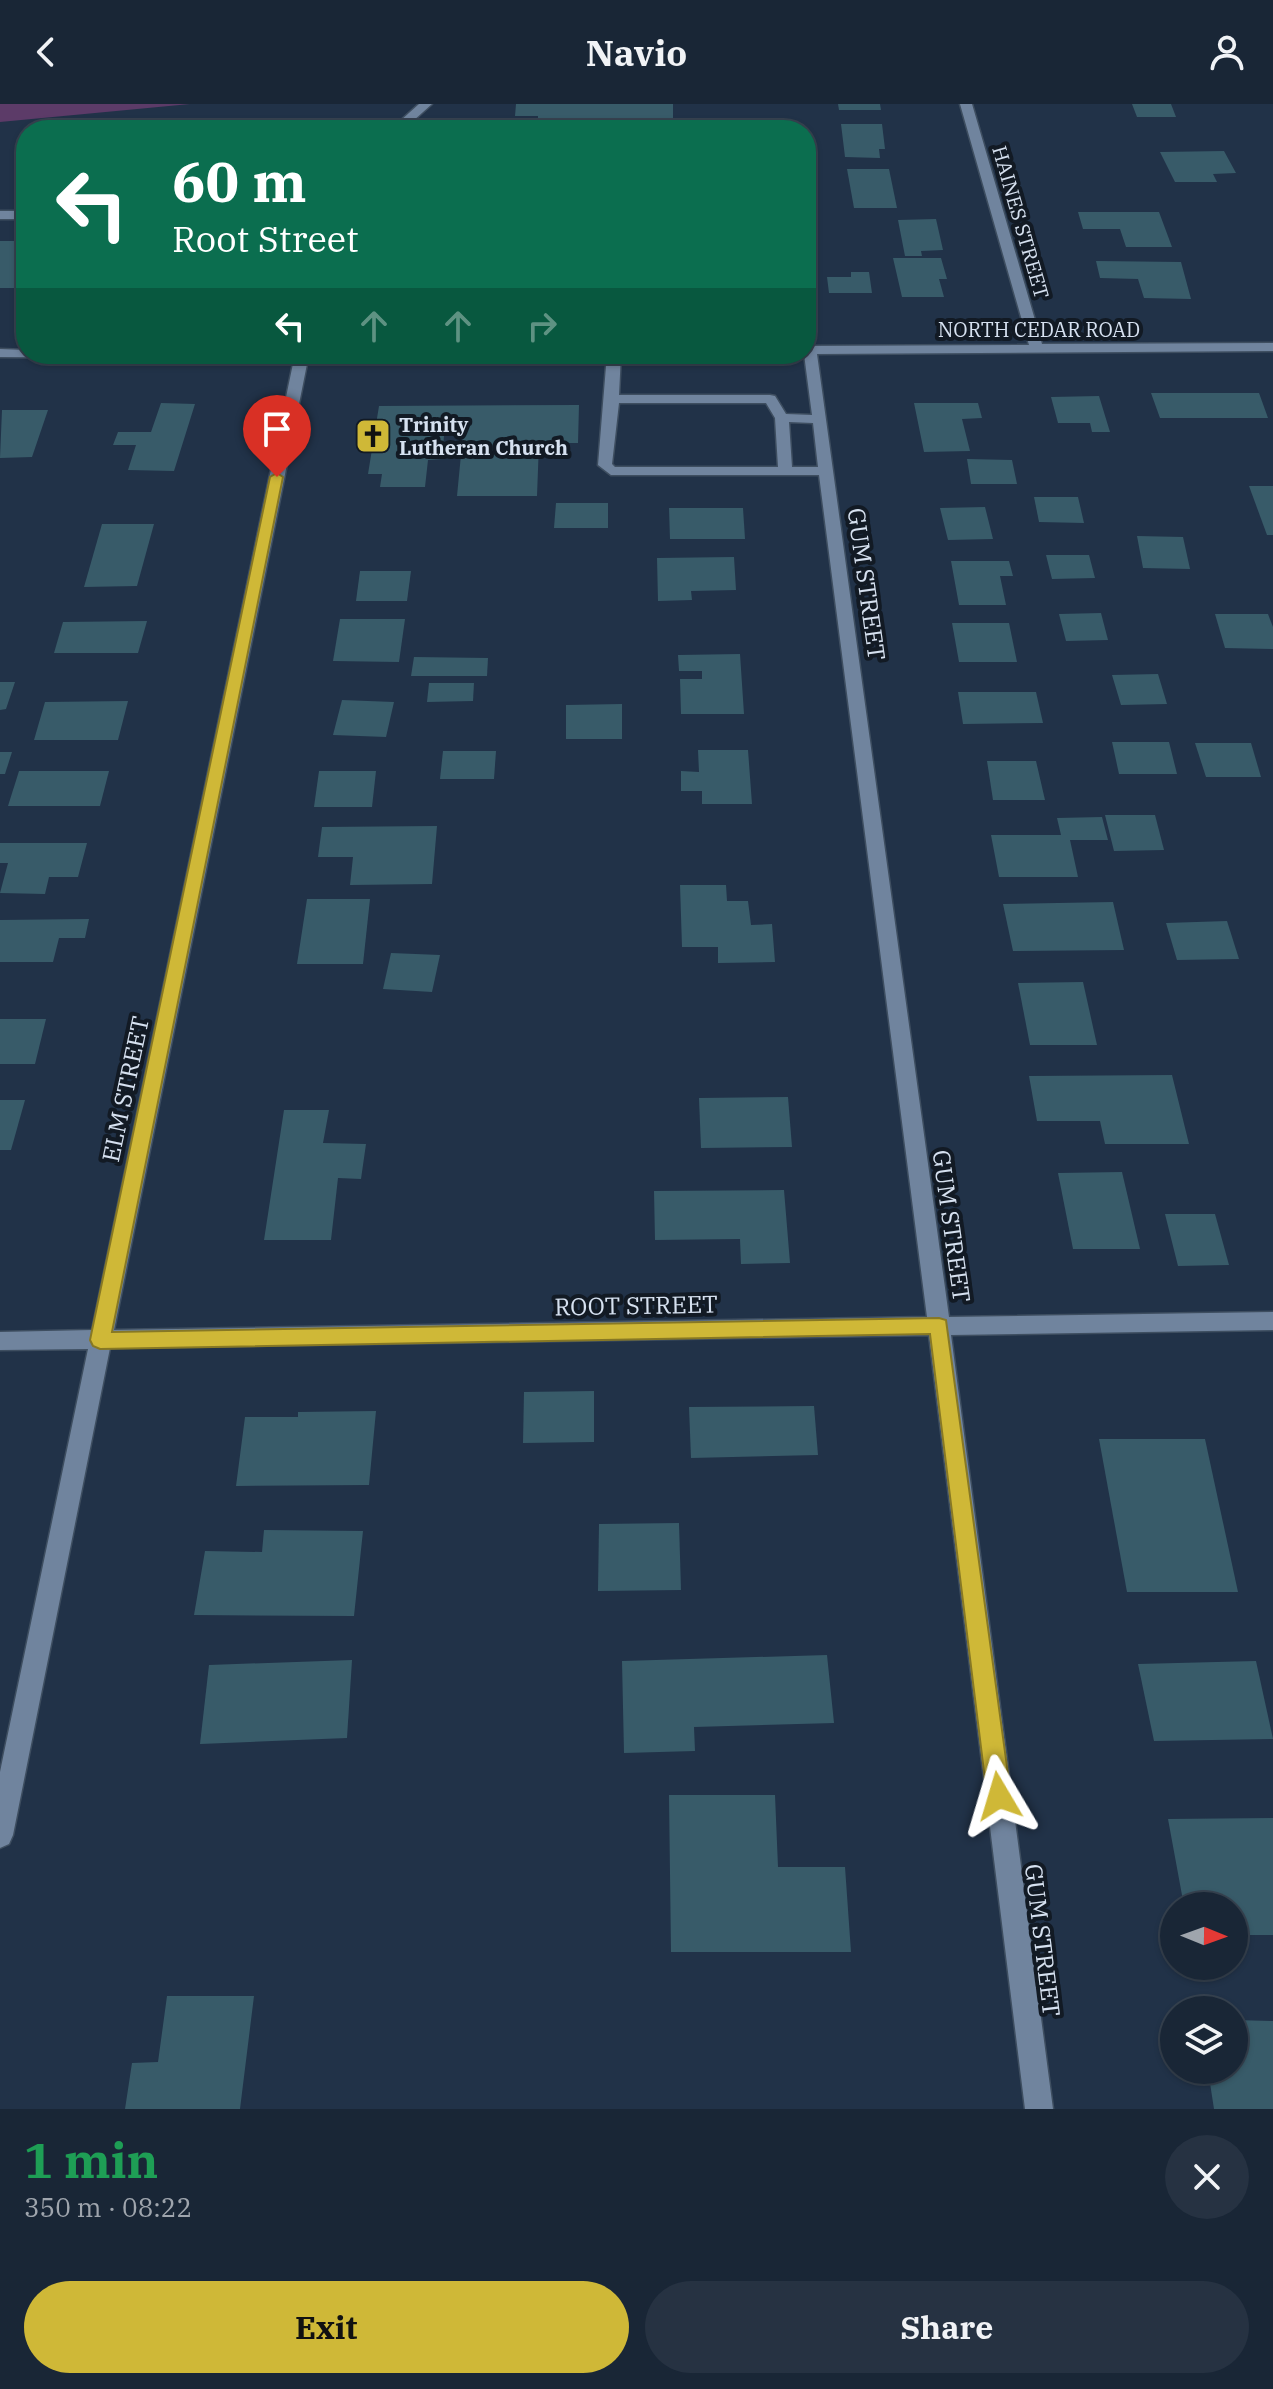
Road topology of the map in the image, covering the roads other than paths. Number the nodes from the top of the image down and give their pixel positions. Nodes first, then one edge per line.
1 (426, 104) edge
2 (966, 104) edge
3 (408, 120) edge
4 (1273, 347) edge
5 (816, 350) edge
6 (1037, 350) junction
7 (300, 364) edge
8 (614, 364) edge
9 (810, 364) edge
10 (612, 399) junction
11 (782, 418) junction
12 (819, 419) junction
13 (785, 471) junction
14 (825, 471) junction
15 (1273, 1321) edge
16 (939, 1326) junction
17 (100, 1340) junction
18 (0, 1341) edge
19 (0, 1835) edge
20 (1039, 2109) edge

1 - 3 street
2 - 6 street, HAINES STREET
4 - 6 street, NORTH CEDAR ROAD
5 - 6 street, NORTH CEDAR ROAD
7 - 17 street, ELM STREET
8 - 10 street
9 - 12 street, GUM STREET
10 - 11 street
10 - 13 street
11 - 12 street
11 - 13 street
12 - 14 street, GUM STREET
13 - 14 street
14 - 16 street, GUM STREET
15 - 16 street, ROOT STREET
16 - 17 street, ROOT STREET
16 - 20 street, GUM STREET
17 - 18 street, ROOT STREET
17 - 19 street, ELM STREET

